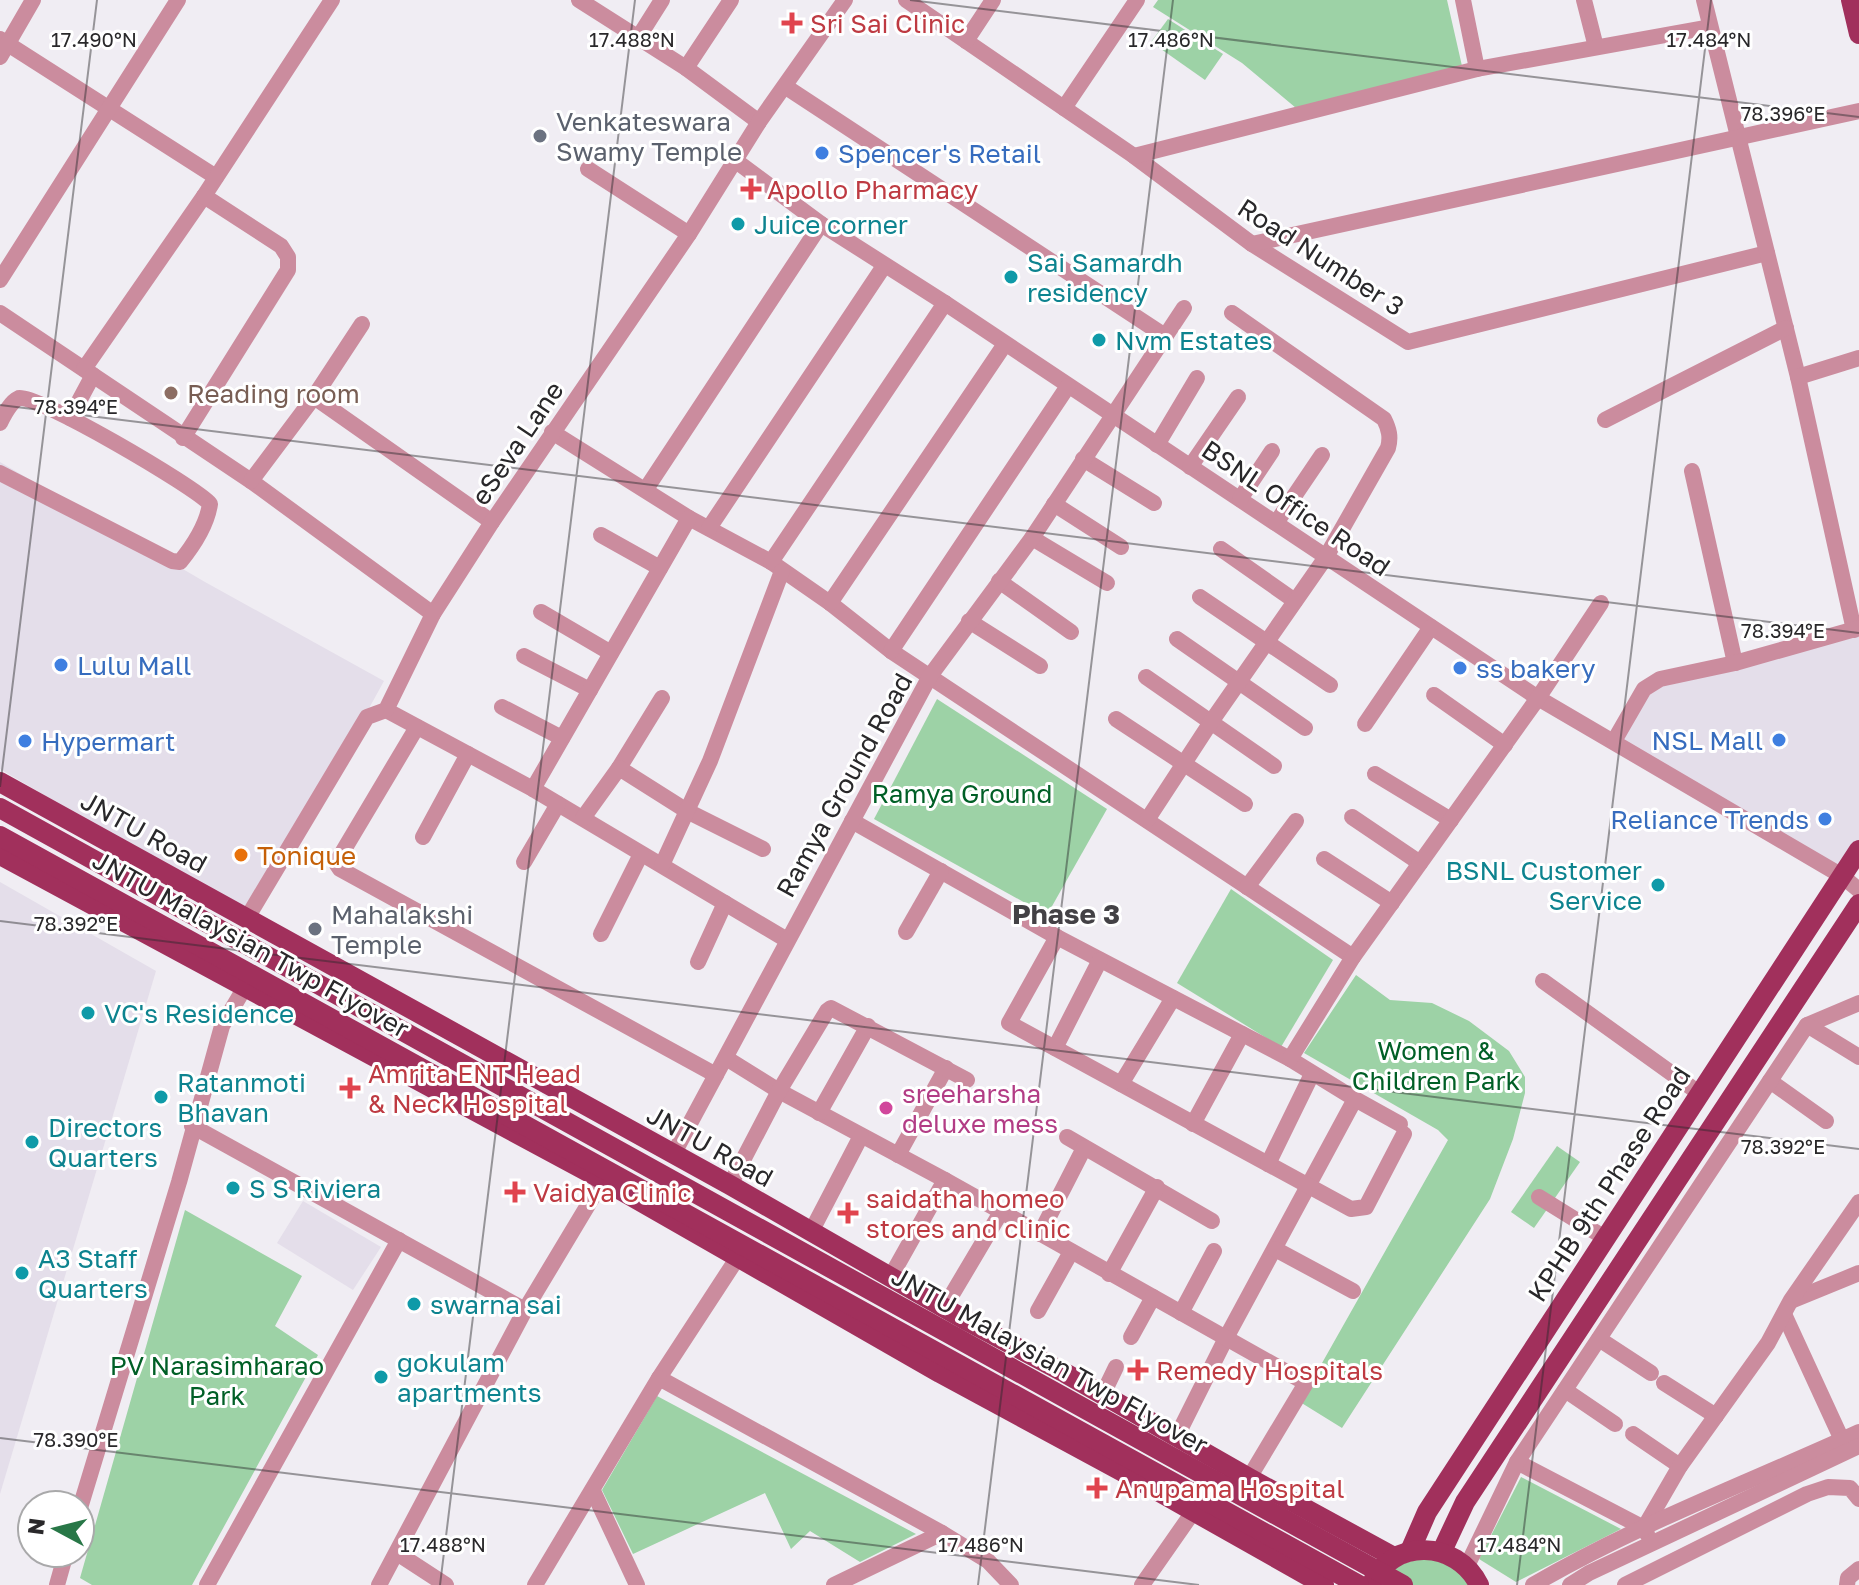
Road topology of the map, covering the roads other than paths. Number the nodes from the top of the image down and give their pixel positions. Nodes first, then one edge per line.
1 (33, 0) edge
2 (178, 0) edge
3 (332, 0) edge
4 (662, 0) edge
5 (731, 0) edge
6 (845, 0) edge
7 (906, 0) edge
8 (993, 0) edge
9 (1137, 0) edge
10 (1463, 0) edge
11 (1584, 0) edge
12 (1704, 0) edge
13 (1851, 0) edge
14 (586, 2) edge
15 (1710, 27) junction
16 (1859, 34) edge
17 (638, 38) junction
18 (966, 41) junction
19 (3, 47) edge
20 (1596, 47) junction
21 (686, 68) junction
22 (1477, 69) junction
23 (786, 87) junction
24 (1064, 108) junction
25 (109, 110) junction
26 (1859, 111) edge
27 (759, 122) junction
28 (1739, 138) junction
29 (1134, 156) junction
30 (736, 161) junction
31 (588, 169) dead end
32 (216, 177) junction
33 (204, 196) junction
34 (821, 224) junction
35 (689, 234) junction
36 (1252, 244) junction
37 (1767, 253) junction
38 (884, 266) junction
39 (0, 280) edge
40 (945, 303) junction
41 (1184, 308) dead end
42 (0, 313) edge
43 (1232, 313) dead end
44 (362, 324) dead end
45 (1786, 328) junction
46 (1165, 336) junction
47 (1005, 344) junction
48 (1859, 358) edge
49 (89, 372) junction
50 (1798, 377) junction
51 (1197, 378) dead end
52 (1068, 386) junction
53 (314, 397) junction
54 (1238, 397) dead end
55 (1115, 417) junction
56 (70, 418) junction
57 (1605, 420) dead end
58 (0, 423) edge
59 (552, 432) junction
60 (183, 438) junction
61 (1157, 445) junction
62 (1272, 451) dead end
63 (1322, 455) dead end
64 (1083, 459) junction
65 (1190, 467) junction
66 (1692, 471) dead end
67 (0, 473) edge
68 (251, 481) junction
69 (646, 489) junction
70 (1240, 499) junction
71 (1154, 503) dead end
72 (1054, 504) junction
73 (689, 518) junction
74 (492, 522) junction
75 (1276, 523) junction
76 (709, 528) junction
77 (601, 535) dead end
78 (1032, 538) junction
79 (1121, 547) dead end
80 (1221, 549) dead end
81 (1326, 557) junction
82 (776, 566) junction
83 (660, 568) junction
84 (999, 581) junction
85 (1107, 583) dead end
86 (1200, 597) dead end
87 (1295, 601) junction
88 (830, 603) junction
89 (1601, 603) dead end
90 (541, 612) dead end
91 (433, 614) junction
92 (969, 621) junction
93 (1431, 627) junction
94 (1857, 629) edge
95 (1071, 632) dead end
96 (1177, 639) dead end
97 (1267, 641) junction
98 (891, 651) junction
99 (611, 653) junction
100 (524, 656) dead end
101 (1735, 663) junction
102 (1040, 666) dead end
103 (930, 676) junction
104 (1146, 677) dead end
105 (1238, 682) junction
106 (1330, 685) dead end
107 (590, 690) junction
108 (1434, 695) dead end
109 (662, 698) dead end
110 (1538, 698) junction
111 (502, 707) dead end
112 (386, 710) junction
113 (1116, 719) dead end
114 (1211, 722) junction
115 (1365, 724) dead end
116 (417, 727) junction
117 (1305, 728) dead end
118 (562, 738) junction
119 (1614, 741) junction
120 (1505, 745) junction
121 (468, 754) junction
122 (1184, 763) junction
123 (1274, 766) dead end
124 (619, 768) junction
125 (1375, 774) dead end
126 (0, 782) edge
127 (533, 789) junction
128 (558, 804) junction
129 (1245, 804) dead end
130 (0, 808) edge
131 (687, 811) junction
132 (1352, 817) dead end
133 (583, 818) junction
134 (1147, 820) junction
135 (1451, 820) junction
136 (852, 821) junction
137 (1296, 821) dead end
138 (0, 836) edge
139 (423, 837) dead end
140 (763, 849) dead end
141 (1859, 850) edge
142 (641, 854) junction
143 (0, 855) edge
144 (1324, 859) dead end
145 (524, 862) dead end
146 (1420, 863) junction
147 (662, 865) junction
148 (941, 871) junction
149 (1842, 876) junction
150 (1247, 887) junction
151 (1859, 890) edge
152 (725, 903) junction
153 (1392, 903) junction
154 (1859, 904) edge
155 (247, 918) junction
156 (906, 932) dead end
157 (601, 934) dead end
158 (1057, 937) junction
159 (787, 940) junction
160 (1353, 957) junction
161 (1100, 960) junction
162 (698, 962) dead end
163 (1543, 981) dead end
164 (245, 987) junction
165 (1173, 998) junction
166 (1859, 1003) edge
167 (1807, 1025) junction
168 (868, 1026) junction
169 (1242, 1034) junction
170 (1055, 1048) junction
171 (1859, 1057) edge
172 (726, 1058) junction
173 (1290, 1059) junction
174 (946, 1068) junction
175 (1312, 1074) junction
176 (716, 1075) junction
177 (967, 1080) dead end
178 (1770, 1081) junction
179 (1121, 1084) junction
180 (779, 1091) junction
181 (1699, 1093) junction
182 (1355, 1099) junction
183 (819, 1113) junction
184 (1826, 1121) dead end
185 (1193, 1124) junction
186 (192, 1126) junction
187 (861, 1136) junction
188 (1067, 1137) dead end
189 (1084, 1148) junction
190 (673, 1155) junction
191 (898, 1155) junction
192 (1268, 1164) junction
193 (603, 1180) junction
194 (945, 1180) junction
195 (730, 1185) junction
196 (1157, 1187) junction
197 (1309, 1187) junction
198 (1539, 1197) dead end
199 (1859, 1202) edge
200 (1001, 1212) junction
201 (1212, 1221) dead end
202 (811, 1232) junction
203 (1040, 1234) junction
204 (1605, 1238) junction
205 (399, 1240) junction
206 (1275, 1249) junction
207 (1214, 1251) dead end
208 (1071, 1252) junction
209 (738, 1257) junction
210 (1859, 1273) edge
211 (1109, 1274) junction
212 (890, 1278) junction
213 (1353, 1291) dead end
214 (1153, 1297) junction
215 (1787, 1307) junction
216 (944, 1308) junction
217 (525, 1310) junction
218 (1038, 1311) dead end
219 (1181, 1313) junction
220 (969, 1322) junction
221 (1131, 1337) dead end
222 (1226, 1338) junction
223 (1599, 1339) junction
224 (1116, 1367) dead end
225 (940, 1373) junction
226 (659, 1378) junction
227 (1565, 1390) junction
228 (1103, 1394) junction
229 (1716, 1416) junction
230 (1615, 1424) dead end
231 (1859, 1432) edge
232 (1633, 1434) dead end
233 (1177, 1436) junction
234 (1842, 1440) junction
235 (1859, 1446) edge
236 (1517, 1462) junction
237 (1680, 1466) junction
238 (1802, 1473) junction
239 (1249, 1478) junction
240 (86, 1489) edge
241 (593, 1491) junction
242 (1813, 1492) junction
243 (1859, 1499) edge
244 (1193, 1512) junction
245 (1644, 1528) junction
246 (942, 1533) junction
247 (1652, 1544) junction
248 (1442, 1551) junction
249 (397, 1553) junction
250 (1402, 1554) junction
251 (1608, 1564) junction
252 (1467, 1566) junction
253 (1859, 1569) edge
254 (207, 1585) edge
255 (379, 1585) edge
256 (446, 1585) edge
257 (535, 1585) edge
258 (637, 1585) edge
259 (834, 1585) edge
260 (1011, 1585) edge
261 (1142, 1585) edge
262 (1324, 1585) edge
263 (1359, 1585) edge
264 (1371, 1585) edge
265 (1403, 1585) edge
266 (1479, 1585) edge
267 (1533, 1585) edge
268 (1570, 1585) edge
269 (1618, 1585) edge
270 (1625, 1585) edge
271 (1847, 1585) edge

1 - 19 street
2 - 25 street
3 - 32 street
4 - 17 street
5 - 21 street
6 - 23 street, eSeva Lane
7 - 18 street, Road Number 3
8 - 18 street
9 - 24 street
10 - 22 street
11 - 20 street
12 - 15 street
13 - 16 main road
14 - 17 street
15 - 20 street
15 - 28 street
17 - 21 street
18 - 24 street, Road Number 3
19 - 25 street
20 - 22 street
21 - 27 street
22 - 29 street
23 - 27 street, eSeva Lane
23 - 46 street
24 - 29 street, Road Number 3
25 - 32 street
25 - 39 street
26 - 28 street
27 - 30 street, eSeva Lane
28 - 36 street
28 - 37 street
29 - 36 street, Road Number 3
30 - 34 street, BSNL Office Road
30 - 35 street, eSeva Lane
31 - 35 street
32 - 33 street
33 - 49 street
33 - 60 street
34 - 38 street, BSNL Office Road
34 - 69 street
35 - 59 street, eSeva Lane
36 - 37 street, Road Number 3
37 - 45 street
38 - 40 street, BSNL Office Road
38 - 76 street
40 - 47 street, BSNL Office Road
40 - 82 street
41 - 46 street, Ramya Ground Road
42 - 49 street
43 - 81 street
44 - 53 street
45 - 50 street
45 - 57 street
46 - 55 street, Ramya Ground Road
47 - 52 street, BSNL Office Road
47 - 88 street
48 - 50 street
49 - 56 street
49 - 60 street
50 - 94 street
51 - 61 street
52 - 55 street, BSNL Office Road
52 - 98 street
53 - 68 street
53 - 74 street
54 - 65 street
55 - 61 street, BSNL Office Road
55 - 64 street, Ramya Ground Road
56 - 58 street
56 - 67 street
59 - 69 street
59 - 74 street, eSeva Lane
60 - 68 street
61 - 65 street, BSNL Office Road
62 - 70 street
63 - 75 street
64 - 71 street
64 - 72 street, Ramya Ground Road
65 - 70 street, BSNL Office Road
66 - 101 street
68 - 91 street
69 - 73 street
70 - 75 street, BSNL Office Road
72 - 78 street, Ramya Ground Road
72 - 79 street
73 - 76 street
73 - 83 street
74 - 91 street, eSeva Lane
75 - 81 street, BSNL Office Road
76 - 82 street
77 - 83 street
78 - 84 street, Ramya Ground Road
78 - 85 street
80 - 87 street
81 - 87 street
81 - 93 street, BSNL Office Road
82 - 88 street
82 - 131 street
83 - 99 street
84 - 92 street, Ramya Ground Road
84 - 95 street
86 - 97 street
87 - 97 street
88 - 98 street
89 - 110 street
90 - 99 street
91 - 112 street, eSeva Lane
92 - 102 street
92 - 103 street, Ramya Ground Road
93 - 110 street, BSNL Office Road
93 - 115 street
94 - 101 street
96 - 105 street
97 - 105 street
97 - 106 street
98 - 103 street
99 - 107 street
100 - 107 street
101 - 119 street
103 - 134 street
103 - 136 street, Ramya Ground Road
104 - 114 street
105 - 114 street
105 - 117 street
107 - 118 street
108 - 120 street
109 - 124 street
110 - 119 street, BSNL Office Road
110 - 120 street
111 - 118 street
112 - 116 street
112 - 155 street, eSeva Lane
113 - 122 street
114 - 122 street
114 - 123 street
116 - 121 street
116 - 176 street
118 - 127 street
119 - 149 street, BSNL Office Road
120 - 135 street
121 - 127 street
121 - 139 street
122 - 129 street
122 - 134 street
124 - 131 street
124 - 133 street
125 - 135 street
126 - 155 main road, JNTU Road
127 - 128 street
128 - 133 street
128 - 145 street
130 - 265 main road, JNTU Malaysian Twp Flyover, bridge
131 - 140 street
131 - 147 street
132 - 146 street
133 - 142 street
134 - 150 street
135 - 146 street
136 - 148 street
136 - 159 street, Ramya Ground Road
137 - 150 street
138 - 263 main road, JNTU Malaysian Twp Flyover, bridge
141 - 149 main road, KPHB 9th Phase Road
142 - 147 street
142 - 157 street
143 - 164 main road
144 - 153 street
146 - 153 street
147 - 152 street
148 - 156 street
148 - 158 street
149 - 151 street, BSNL Office Road
149 - 181 main road, KPHB 9th Phase Road
150 - 160 street
152 - 159 street
152 - 162 street
153 - 160 street
154 - 248 main road
155 - 190 main road, JNTU Road
158 - 161 street
158 - 170 street
159 - 172 street, Ramya Ground Road
160 - 173 street
161 - 165 street
161 - 170 street
163 - 181 street
164 - 186 street
164 - 193 main road
165 - 169 street
165 - 179 street
166 - 167 street
167 - 171 street
167 - 178 street
168 - 174 street
168 - 180 street
168 - 183 street
169 - 173 street
169 - 185 street
170 - 179 street
172 - 176 street, Ramya Ground Road
172 - 180 street
173 - 175 street
174 - 177 street
174 - 191 street
175 - 182 street
175 - 192 street
176 - 190 street, Ramya Ground Road
178 - 184 street
178 - 223 street
179 - 185 street
180 - 183 street
180 - 195 street
181 - 204 main road, KPHB 9th Phase Road
182 - 197 street
182 - 197 street
183 - 187 street
185 - 192 street
186 - 205 street
186 - 240 street
187 - 191 street
187 - 202 street
188 - 189 street
189 - 196 street
189 - 203 street
190 - 195 main road, JNTU Road
191 - 194 street
192 - 197 street
193 - 209 main road
193 - 217 street
194 - 200 street
194 - 212 street
195 - 202 main road, JNTU Road
196 - 201 street
196 - 211 street
197 - 206 street
198 - 204 street
199 - 215 street
200 - 203 street
200 - 216 street
202 - 212 main road, JNTU Road
203 - 208 street
204 - 250 main road, KPHB 9th Phase Road
205 - 217 street
205 - 254 street
206 - 213 street
206 - 222 street
207 - 219 street
208 - 211 street
208 - 218 street
209 - 225 main road
209 - 226 street
210 - 215 street
211 - 214 street
212 - 216 main road, JNTU Road
214 - 219 street
214 - 221 street
215 - 229 street
215 - 234 street
216 - 220 main road, JNTU Road
217 - 249 street
219 - 222 street
220 - 225 main road
220 - 228 main road, JNTU Road
222 - 233 street
222 - 239 street
223 - 227 street
223 - 229 street
224 - 228 street
225 - 244 main road
226 - 241 street
226 - 246 street
227 - 230 street
227 - 236 street
228 - 233 main road, JNTU Road
229 - 237 street
231 - 234 street
232 - 237 street
233 - 239 main road, JNTU Road
234 - 245 street
235 - 238 street
236 - 245 street
236 - 252 street
237 - 245 street
238 - 242 street
238 - 247 street
239 - 250 main road, JNTU Road
241 - 257 street
241 - 258 street
242 - 243 street
242 - 270 street
244 - 261 street
244 - 262 main road
245 - 247 street
245 - 267 street
246 - 259 street
246 - 260 street
247 - 251 street
248 - 250 main road
248 - 252 main road
249 - 255 street
249 - 256 street
250 - 264 main road, KPHB 9th Phase Road
251 - 268 street
251 - 269 street
252 - 266 main road
253 - 271 street

